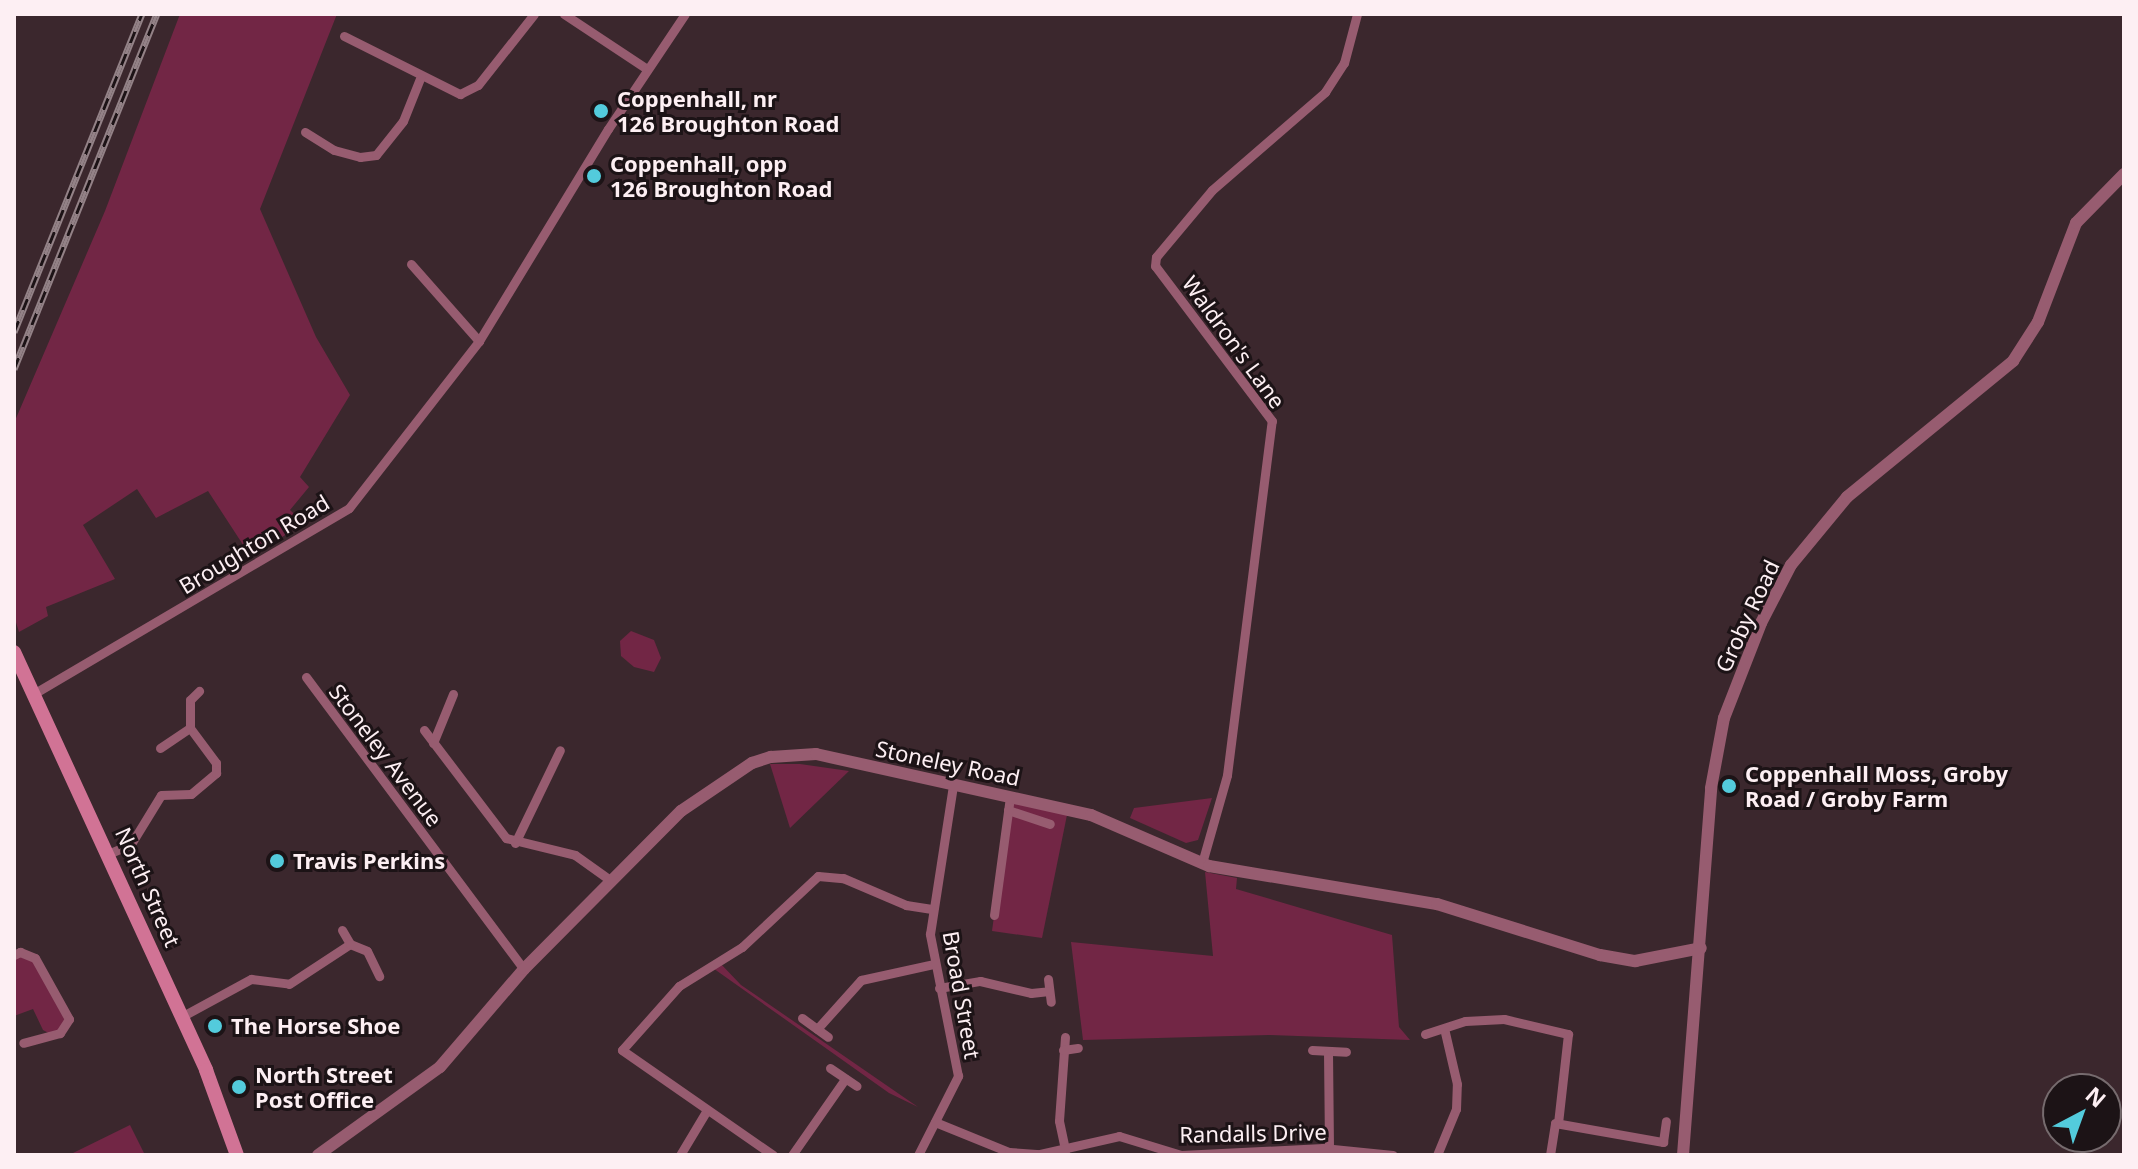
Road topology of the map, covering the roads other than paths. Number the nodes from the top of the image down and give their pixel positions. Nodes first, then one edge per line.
1 (534, 14) edge
2 (564, 14) edge
3 (685, 14) edge
4 (1357, 14) edge
5 (344, 36) dead end
6 (647, 69) junction
7 (421, 76) junction
8 (305, 132) dead end
9 (2124, 174) edge
10 (411, 264) dead end
11 (479, 341) junction
12 (14, 652) edge
13 (306, 677) dead end
14 (199, 691) dead end
15 (35, 693) junction
16 (453, 694) dead end
17 (190, 728) junction
18 (424, 730) dead end
19 (433, 743) junction
20 (160, 748) dead end
21 (560, 750) dead end
22 (953, 785) junction
23 (1009, 803) junction
24 (1050, 824) dead end
25 (515, 843) junction
26 (108, 854) junction
27 (1202, 863) junction
28 (610, 880) junction
29 (932, 909) junction
30 (994, 915) dead end
31 (342, 930) dead end
32 (350, 944) junction
33 (1701, 948) junction
34 (14, 955) edge
35 (934, 964) junction
36 (524, 969) junction
37 (379, 976) dead end
38 (1048, 979) dead end
39 (939, 988) junction
40 (181, 1017) junction
41 (802, 1018) dead end
42 (1444, 1028) junction
43 (817, 1029) junction
44 (1425, 1034) dead end
45 (828, 1037) dead end
46 (1065, 1037) dead end
47 (23, 1043) dead end
48 (1078, 1048) dead end
49 (1063, 1050) junction
50 (1312, 1050) dead end
51 (1328, 1052) junction
52 (1346, 1052) dead end
53 (830, 1068) dead end
54 (845, 1079) junction
55 (857, 1086) dead end
56 (707, 1110) junction
57 (1666, 1121) dead end
58 (935, 1122) junction
59 (1558, 1123) junction
60 (1663, 1142) junction
61 (1329, 1149) junction
62 (1065, 1150) junction
63 (233, 1152) edge
64 (1246, 1154) edge
65 (318, 1155) edge
66 (680, 1155) edge
67 (773, 1155) edge
68 (792, 1155) edge
69 (918, 1155) edge
70 (1393, 1155) edge
71 (1437, 1155) edge
72 (1550, 1155) edge
73 (1661, 1155) edge
74 (1683, 1155) edge

1 - 7 street
2 - 6 street
3 - 6 street, Broughton Road
4 - 27 street, Waldron's Lane
5 - 7 street
6 - 11 street, Broughton Road
7 - 8 street
9 - 33 street, Groby Road
10 - 11 street
11 - 15 street, Broughton Road
12 - 15 main road, North Street
13 - 36 street, Stoneley Avenue
14 - 17 street
15 - 26 main road, North Street
16 - 19 street
17 - 20 street
17 - 26 street
18 - 19 street
19 - 25 street
21 - 25 street
22 - 23 street, Stoneley Road
22 - 28 street, Stoneley Road
22 - 29 street, Broad Street
23 - 24 street
23 - 27 street, Stoneley Road
23 - 30 street
25 - 28 street
26 - 40 main road, North Street
27 - 33 street, Stoneley Road
28 - 36 street, Stoneley Road
29 - 35 street, Broad Street
29 - 56 street
31 - 32 street
32 - 37 street
32 - 40 street
33 - 74 street, Groby Road
34 - 47 street
35 - 39 street, Broad Street
35 - 43 street
36 - 65 street, Stoneley Road
38 - 39 street
39 - 58 street, Broad Street
40 - 63 main road, North Street
41 - 43 street
42 - 44 street
42 - 59 street
42 - 71 street
43 - 45 street
46 - 49 street
48 - 49 street
49 - 62 street
50 - 51 street
51 - 52 street
51 - 61 street
53 - 54 street
54 - 55 street
54 - 68 street
56 - 66 street
56 - 67 street
57 - 60 street
58 - 62 street, Randalls Drive
58 - 69 street, Broad Street
59 - 60 street
59 - 72 street
60 - 73 street
61 - 64 street, Randalls Drive
61 - 70 street, Randalls Drive
62 - 64 street, Randalls Drive

